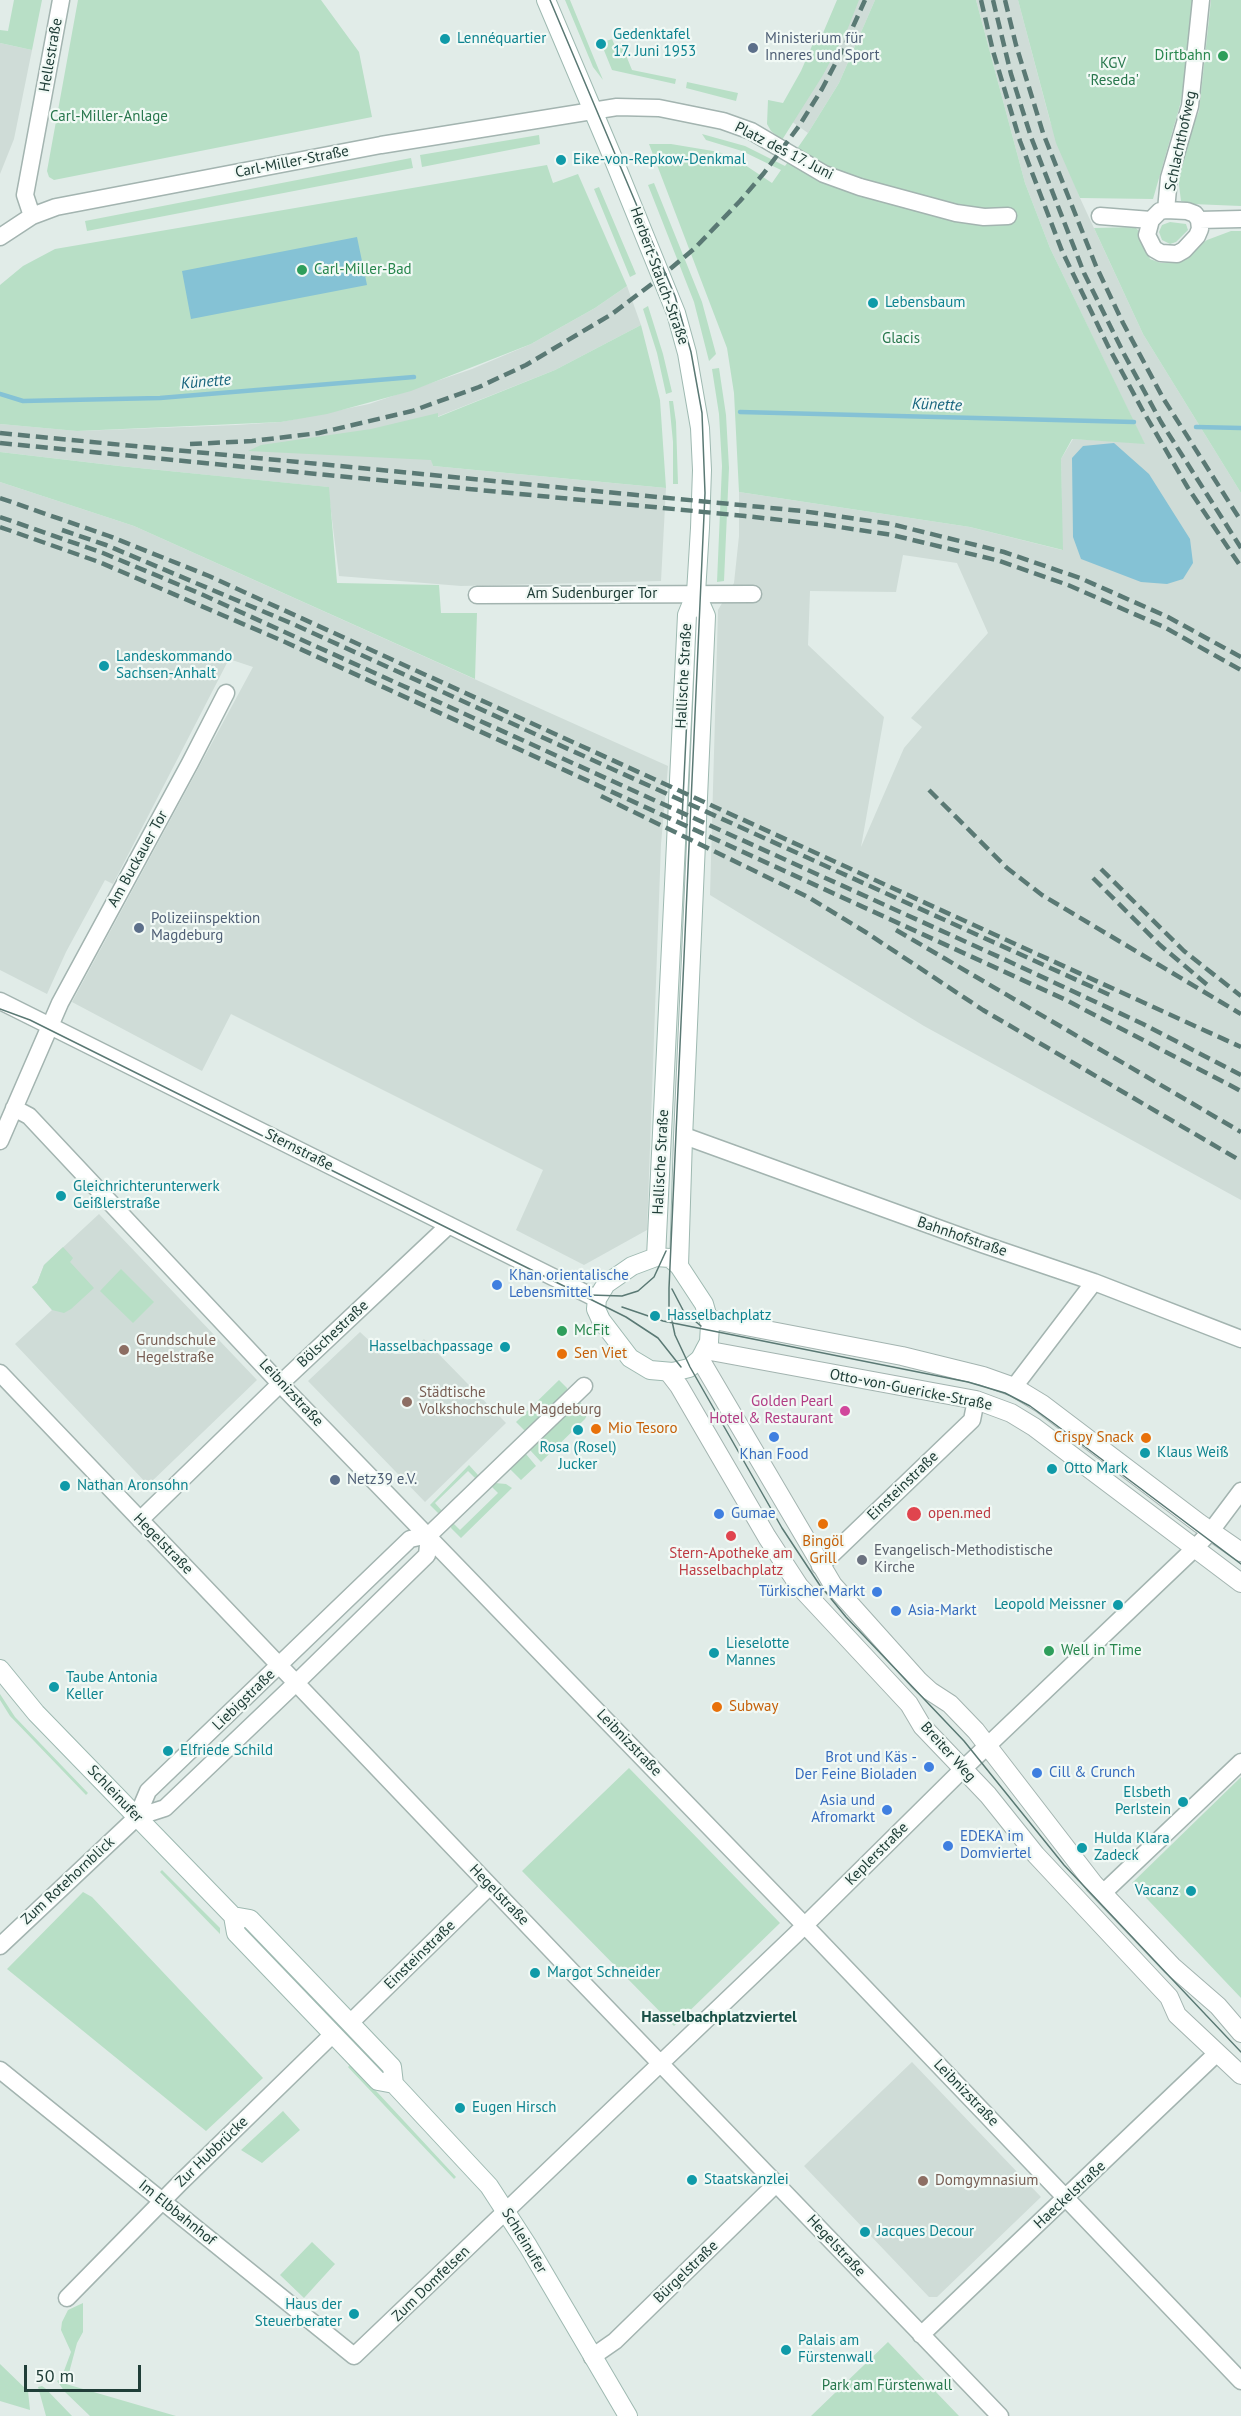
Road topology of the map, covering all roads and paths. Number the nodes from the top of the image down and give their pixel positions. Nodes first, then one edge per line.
1 (61, 0) edge
2 (546, 0) edge
3 (1202, 0) edge
4 (592, 110) junction
5 (1166, 210) junction
6 (32, 216) junction
7 (1008, 216) dead end
8 (1100, 216) dead end
9 (1241, 219) edge
10 (1150, 220) junction
11 (1199, 220) junction
12 (0, 237) edge
13 (702, 593) junction
14 (753, 594) dead end
15 (477, 595) dead end
16 (226, 693) dead end
17 (0, 1001) edge
18 (50, 1025) junction
19 (14, 1108) junction
20 (683, 1138) junction
21 (0, 1141) edge
22 (449, 1225) junction
23 (656, 1257) junction
24 (680, 1266) junction
25 (1094, 1282) junction
26 (597, 1299) junction
27 (710, 1319) junction
28 (1241, 1339) edge
29 (702, 1355) junction
30 (0, 1373) edge
31 (669, 1373) junction
32 (281, 1383) junction
33 (584, 1386) dead end
34 (1014, 1387) junction
35 (976, 1400) junction
36 (1241, 1491) edge
37 (140, 1520) junction
38 (1211, 1531) junction
39 (429, 1535) junction
40 (1195, 1548) junction
41 (1241, 1552) edge
42 (820, 1566) junction
43 (1241, 1583) edge
44 (279, 1666) junction
45 (0, 1669) edge
46 (296, 1683) junction
47 (988, 1746) junction
48 (1241, 1762) edge
49 (963, 1769) junction
50 (137, 1817) junction
51 (490, 1886) junction
52 (1103, 1893) junction
53 (233, 1916) junction
54 (805, 1925) junction
55 (0, 1946) edge
56 (350, 2023) junction
57 (1239, 2027) edge
58 (333, 2034) junction
59 (1216, 2054) junction
60 (661, 2062) junction
61 (0, 2070) edge
62 (1241, 2075) edge
63 (394, 2084) junction
64 (777, 2183) junction
65 (1067, 2198) junction
66 (163, 2201) junction
67 (506, 2211) junction
68 (67, 2298) dead end
69 (921, 2335) junction
70 (354, 2356) joint
71 (592, 2357) junction
72 (1241, 2380) edge
73 (628, 2416) edge
74 (1000, 2416) edge

1 - 6 street, Hellestraße
2 - 4 main road, Herbert-Stauch-Straße
3 - 5 street, Schlachthofweg
4 - 6 street, Carl-Miller-Straße
4 - 7 street, Platz des 17. Juni
4 - 13 main road, Herbert-Stauch-Straße
5 - 10 street
5 - 11 street
6 - 12 street, Carl-Miller-Straße
8 - 10 street
9 - 11 street
10 - 11 street
13 - 14 street, Am Sudenburger Tor
13 - 15 street, Am Sudenburger Tor
13 - 20 main road, Hallische Straße
13 - 23 main road, Hallische Straße
16 - 18 street, Am Buckauer Tor
17 - 18 street, Sternstraße
18 - 19 street, Am Buckauer Tor
18 - 22 street, Sternstraße
19 - 21 street, Am Buckauer Tor
19 - 32 street, Leibnizstraße
20 - 24 main road, Hallische Straße
20 - 25 street, Bahnhofstraße
22 - 26 street, Sternstraße
22 - 32 street, Bölschestraße
23 - 24 main road
23 - 26 main road
24 - 27 main road
25 - 28 street, Bahnhofstraße
25 - 34 street
26 - 31 main road
27 - 29 main road
27 - 34 main road, Otto-von-Guericke-Straße
29 - 31 main road
29 - 35 main road, Otto-von-Guericke-Straße
29 - 42 main road
30 - 37 street, Hegelstraße
31 - 49 main road, Breiter Weg
32 - 37 street, Bölschestraße
32 - 39 street, Leibnizstraße
33 - 39 street, Liebigstraße
34 - 38 main road, Otto-von-Guericke-Straße
35 - 40 main road, Otto-von-Guericke-Straße
35 - 42 street, Einsteinstraße
36 - 38 street, Keplerstraße
37 - 44 street, Hegelstraße
38 - 40 street, Keplerstraße
38 - 41 main road, Otto-von-Guericke-Straße
39 - 44 street, Liebigstraße
39 - 46 street, Liebigstraße
39 - 54 street, Leibnizstraße
40 - 43 main road, Otto-von-Guericke-Straße
40 - 47 street, Keplerstraße
42 - 47 main road
44 - 46 street, Hegelstraße
44 - 50 street, Liebigstraße
45 - 50 main road, Schleinufer
46 - 50 street, Liebigstraße
46 - 51 street, Hegelstraße
47 - 49 street, Keplerstraße
47 - 52 main road
48 - 52 street
49 - 54 street, Keplerstraße
49 - 59 main road, Breiter Weg
50 - 53 main road, Schleinufer
50 - 55 street, Zum Rotehornblick
51 - 56 street, Einsteinstraße
51 - 60 street, Hegelstraße
52 - 57 main road
53 - 56 main road, Schleinufer
53 - 58 main road, Schleinufer
54 - 60 street, Keplerstraße
54 - 65 street, Leibnizstraße
56 - 63 main road, Schleinufer
58 - 63 main road, Schleinufer
58 - 66 street, Zur Hubbrücke
59 - 62 main road, Breiter Weg
59 - 65 street, Haeckelstraße
60 - 64 street, Hegelstraße
60 - 67 street, Keplerstraße
61 - 66 street, Im Elbbahnhof
63 - 67 main road, Schleinufer
64 - 69 street, Hegelstraße
64 - 71 street, Bürgelstraße
65 - 69 street, Haeckelstraße
65 - 72 street, Leibnizstraße
66 - 68 street, Zur Hubbrücke
66 - 70 street, Im Elbbahnhof
67 - 70 street, Zum Domfelsen
67 - 71 main road, Schleinufer
69 - 74 street, Hegelstraße
71 - 73 main road, Schleinufer

